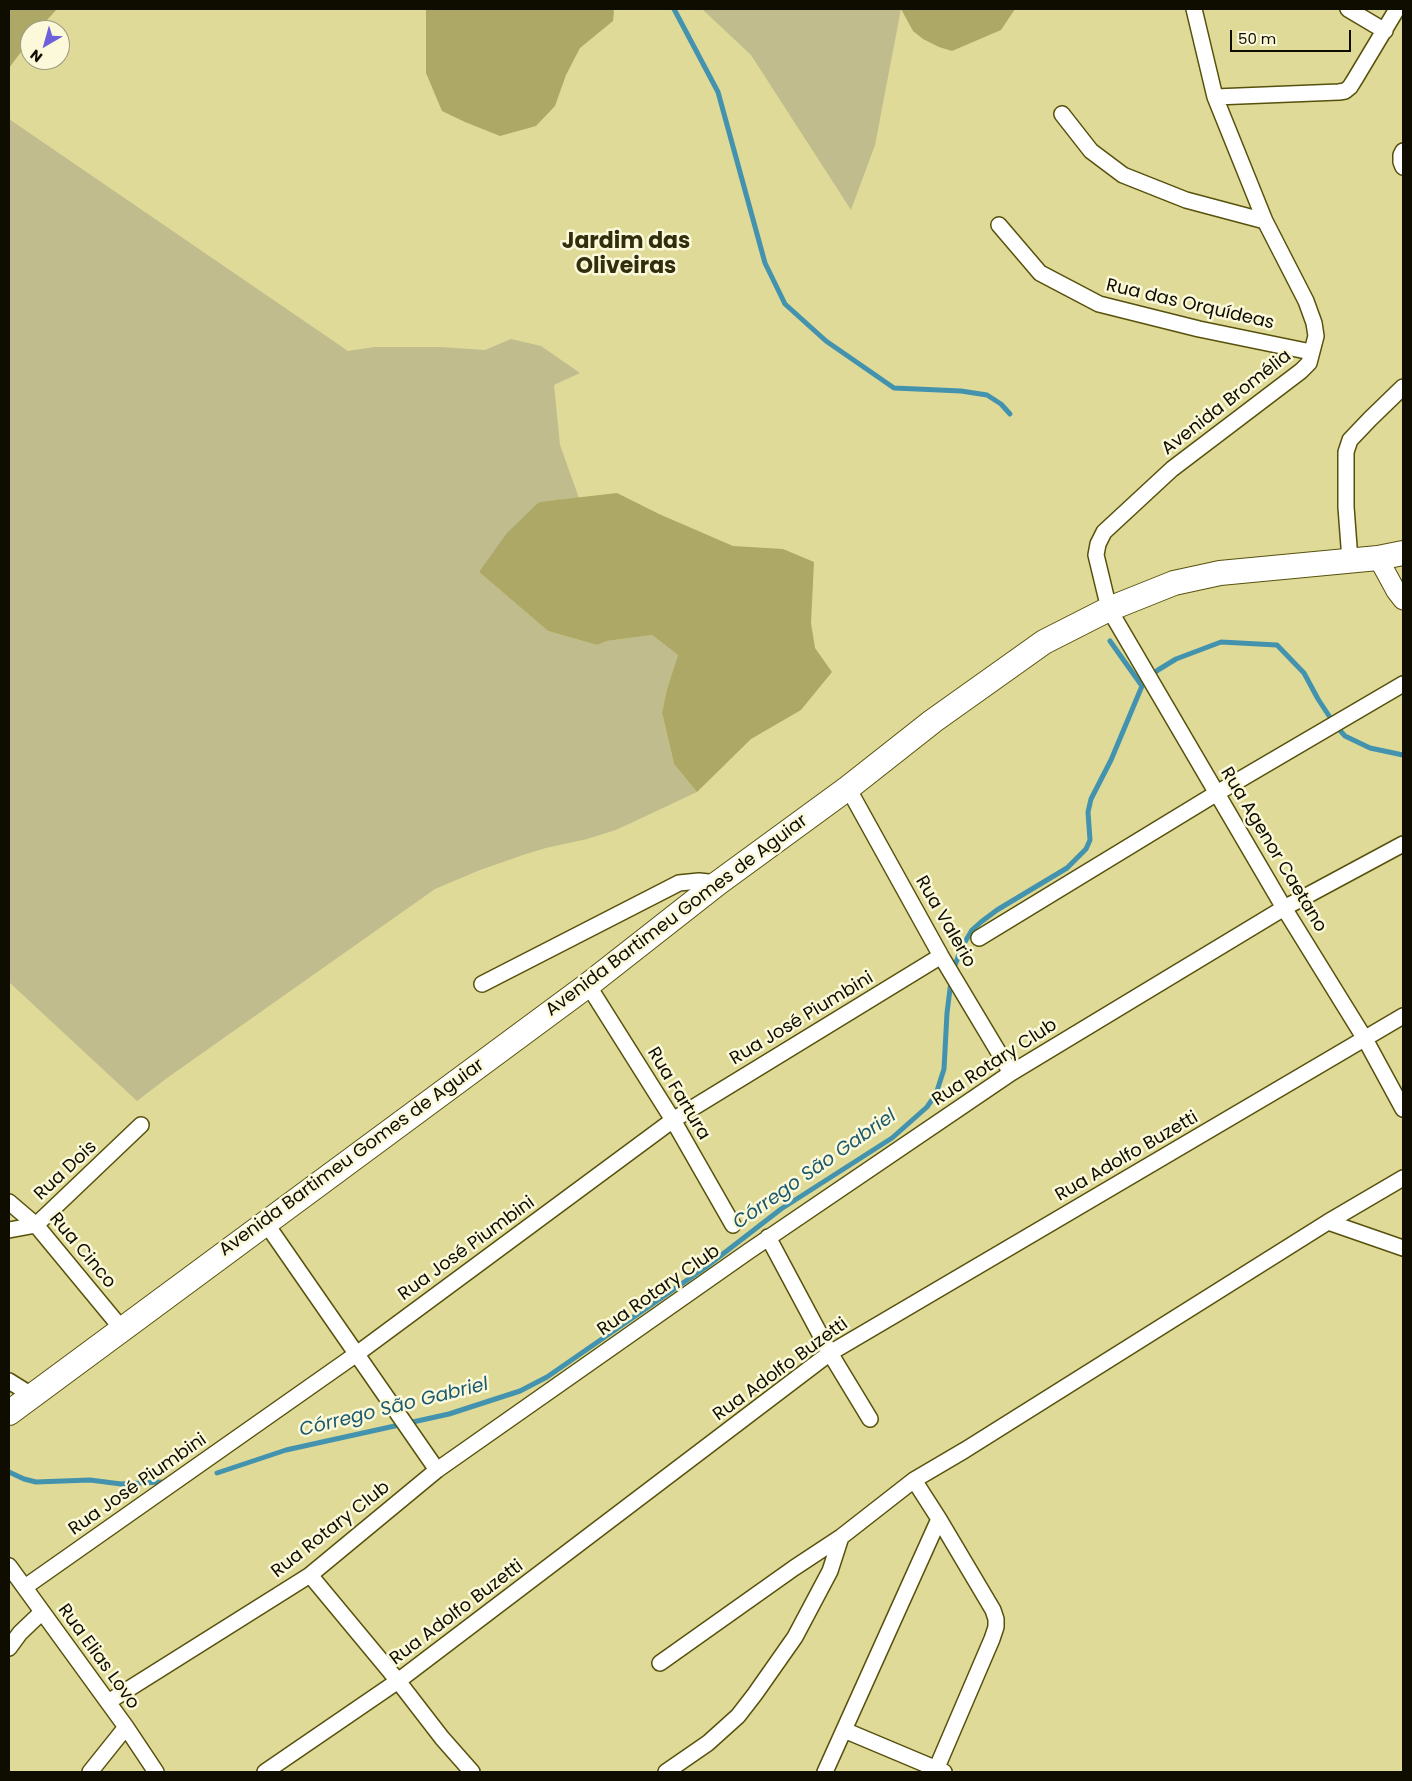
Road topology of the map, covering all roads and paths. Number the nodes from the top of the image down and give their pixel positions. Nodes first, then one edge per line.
1 (1194, 9) edge
2 (1348, 9) edge
3 (1398, 9) edge
4 (1385, 31) junction
5 (1215, 97) junction
6 (1062, 114) dead end
7 (1403, 151) edge
8 (1403, 167) edge
9 (1265, 221) junction
10 (999, 225) dead end
11 (1312, 352) junction
12 (1403, 387) edge
13 (1403, 552) edge
14 (1378, 558) junction
15 (1350, 560) junction
16 (1403, 600) edge
17 (1109, 610) junction
18 (1403, 684) edge
19 (848, 788) junction
20 (1217, 793) junction
21 (1403, 844) edge
22 (718, 883) junction
23 (1284, 908) junction
24 (979, 938) dead end
25 (944, 960) junction
26 (482, 984) dead end
27 (588, 985) junction
28 (1403, 1016) edge
29 (1365, 1039) junction
30 (1011, 1072) junction
31 (1403, 1109) edge
32 (673, 1120) junction
33 (141, 1125) dead end
34 (1403, 1178) edge
35 (9, 1202) edge
36 (265, 1222) junction
37 (1328, 1222) junction
38 (36, 1224) junction
39 (733, 1225) dead end
40 (9, 1230) edge
41 (768, 1237) junction
42 (1403, 1248) edge
43 (122, 1329) junction
44 (358, 1353) junction
45 (830, 1353) junction
46 (9, 1381) edge
47 (32, 1396) junction
48 (9, 1413) edge
49 (870, 1419) dead end
50 (438, 1470) junction
51 (914, 1480) junction
52 (939, 1519) junction
53 (841, 1537) junction
54 (9, 1566) edge
55 (310, 1575) junction
56 (25, 1587) junction
57 (42, 1612) junction
58 (14, 1634) edge
59 (9, 1648) edge
60 (660, 1663) dead end
61 (398, 1682) junction
62 (108, 1702) junction
63 (126, 1727) junction
64 (844, 1730) junction
65 (938, 1771) edge
66 (90, 1772) edge
67 (156, 1772) edge
68 (265, 1772) edge
69 (472, 1772) edge
70 (666, 1772) edge
71 (825, 1772) edge

1 - 5 street, Avenida Bromélia
2 - 4 street
3 - 4 street
4 - 5 street
5 - 9 street, Avenida Bromélia
6 - 9 street
7 - 8 street
9 - 11 street, Avenida Bromélia
10 - 11 street, Rua das Orquídeas
11 - 17 street, Avenida Bromélia
12 - 15 street
13 - 14 main road, Avenida Bartimeu Gomes de Aguiar
14 - 15 main road, Avenida Bartimeu Gomes de Aguiar
14 - 16 street
15 - 17 main road, Avenida Bartimeu Gomes de Aguiar
17 - 19 main road, Avenida Bartimeu Gomes de Aguiar
17 - 20 street, Rua Agenor Caetano
18 - 20 street
19 - 22 main road, Avenida Bartimeu Gomes de Aguiar
19 - 25 street, Rua Valerio
20 - 23 street, Rua Agenor Caetano
20 - 24 street
21 - 23 street, Rua Rotary Club
22 - 26 street
22 - 27 main road, Avenida Bartimeu Gomes de Aguiar
23 - 29 street, Rua Agenor Caetano
23 - 30 street, Rua Rotary Club
25 - 30 street, Rua Valerio
25 - 32 street, Rua José Piumbini
27 - 32 street, Rua Fartura
27 - 36 main road, Avenida Bartimeu Gomes de Aguiar
28 - 29 street, Rua Adolfo Buzetti
29 - 31 street, Rua Agenor Caetano
29 - 45 street, Rua Adolfo Buzetti
30 - 41 street, Rua Rotary Club
32 - 39 street, Rua Fartura
32 - 44 street, Rua José Piumbini
33 - 38 street, Rua Dois
34 - 37 street
35 - 38 street, Rua Cinco
36 - 43 main road, Avenida Bartimeu Gomes de Aguiar
36 - 44 street
37 - 42 street
37 - 51 street
38 - 40 street, Rua Dois
38 - 43 street, Rua Cinco
41 - 45 street
41 - 50 street, Rua Rotary Club
43 - 47 main road, Avenida Bartimeu Gomes de Aguiar
44 - 50 street
44 - 56 street, Rua José Piumbini
45 - 49 street
45 - 61 street, Rua Adolfo Buzetti
46 - 47 street
47 - 48 main road, Avenida Bartimeu Gomes de Aguiar
50 - 55 street, Rua Rotary Club
51 - 52 street
51 - 53 street
52 - 64 street
52 - 65 street
53 - 60 street
53 - 70 street
54 - 56 street, Rua Elias Lovo
55 - 61 street
55 - 62 street, Rua Rotary Club
56 - 57 street, Rua Elias Lovo
57 - 58 street
57 - 62 street, Rua Elias Lovo
58 - 59 street
61 - 68 street, Rua Adolfo Buzetti
61 - 69 street
62 - 63 street, Rua Elias Lovo
63 - 66 street
63 - 67 street, Rua Elias Lovo
64 - 65 street
64 - 71 street

